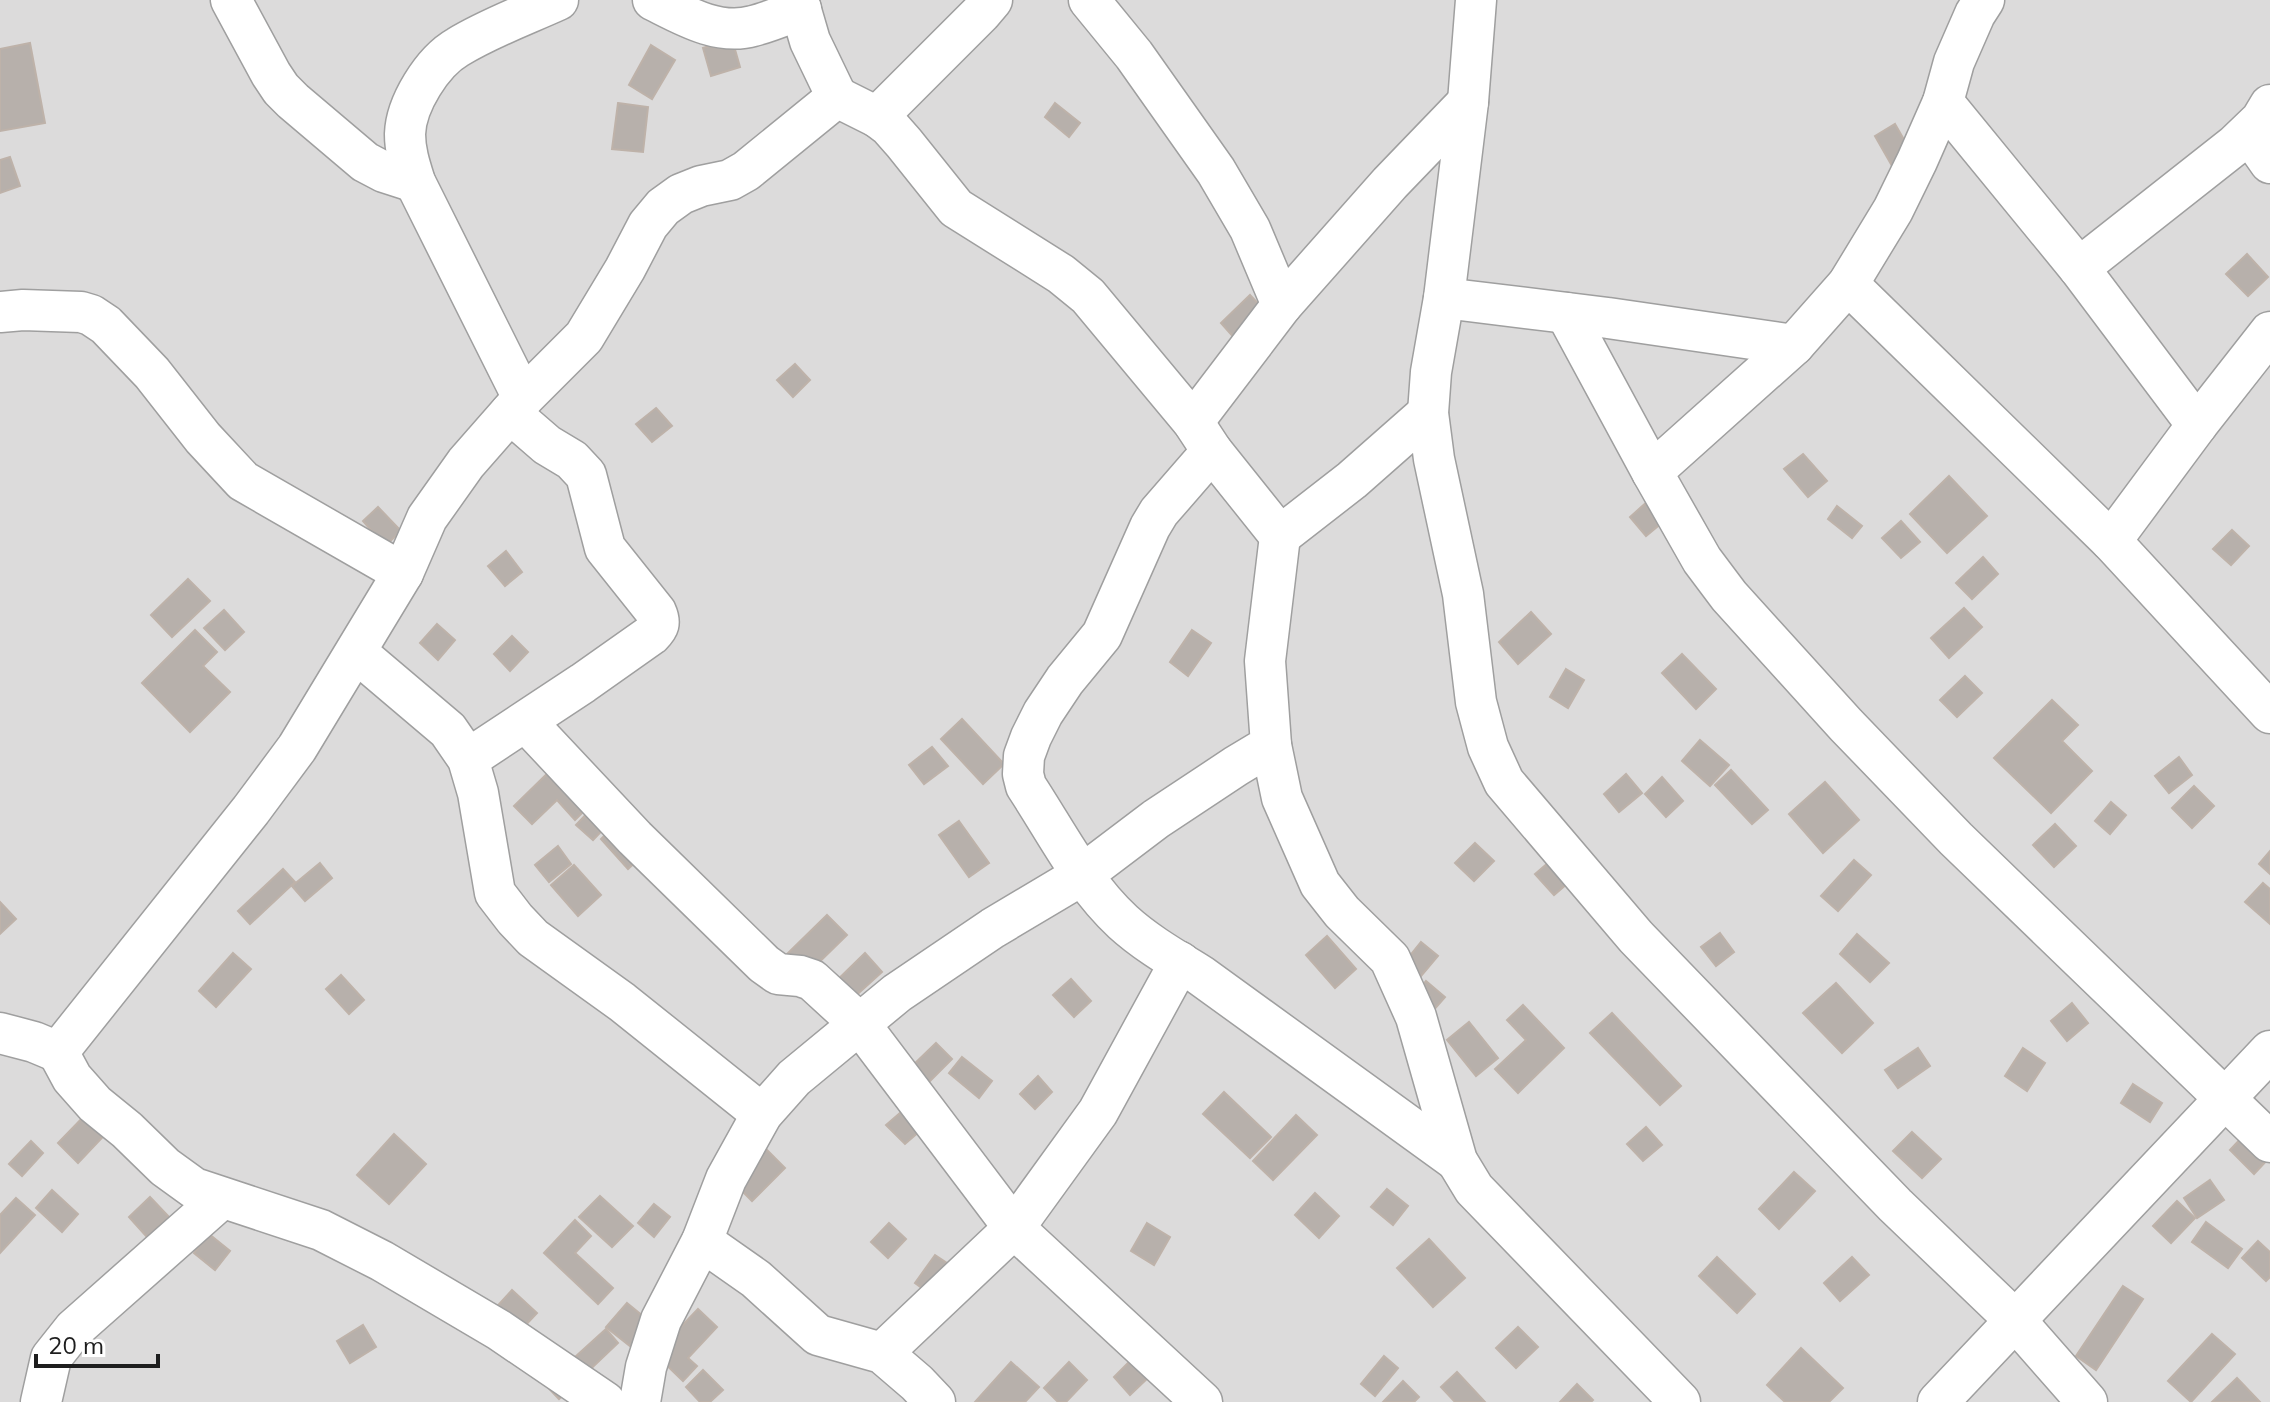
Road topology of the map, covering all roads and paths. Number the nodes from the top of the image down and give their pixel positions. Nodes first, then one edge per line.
1 (231, 0) edge
2 (558, 0) edge
3 (653, 0) edge
4 (992, 0) edge
5 (1089, 0) edge
6 (1476, 0) edge
7 (1984, 0) edge
8 (799, 5) edge
9 (837, 97) junction
10 (1468, 102) junction
11 (1943, 102) junction
12 (877, 117) junction
13 (2263, 133) edge
14 (415, 182) junction
15 (2079, 268) junction
16 (1848, 284) junction
17 (1444, 298) junction
18 (1282, 305) junction
19 (0, 312) edge
20 (1566, 313) junction
21 (2270, 332) edge
22 (1794, 345) junction
23 (516, 406) junction
24 (1428, 413) junction
25 (2197, 425) junction
26 (1203, 436) junction
27 (1652, 472) junction
28 (1280, 536) junction
29 (2111, 541) junction
30 (403, 573) junction
31 (356, 652) junction
32 (2270, 713) edge
33 (526, 722) junction
34 (1271, 745) junction
35 (468, 759) junction
36 (1082, 875) junction
37 (1180, 962) junction
38 (859, 1023) junction
39 (0, 1033) edge
40 (2270, 1051) edge
41 (58, 1052) junction
42 (2224, 1098) junction
43 (762, 1114) junction
44 (2270, 1142) edge
45 (1457, 1161) junction
46 (222, 1198) junction
47 (1014, 1228) junction
48 (702, 1241) junction
49 (2015, 1320) junction
50 (882, 1353) junction
51 (41, 1402) edge
52 (605, 1402) edge
53 (640, 1402) edge
54 (935, 1402) edge
55 (1202, 1402) edge
56 (1680, 1402) edge
57 (1938, 1402) edge
58 (2087, 1402) edge

1 - 14 street
2 - 14 street
3 - 8 street
4 - 12 street
5 - 18 street
6 - 10 street
7 - 11 street
8 - 9 street
9 - 12 street
9 - 23 street
10 - 17 street
10 - 18 street
11 - 15 street
11 - 16 street
12 - 26 street
13 - 15 street
14 - 23 street
15 - 25 street
16 - 22 street
16 - 29 street
17 - 20 street
17 - 24 street
18 - 26 street
19 - 30 street
20 - 22 street
20 - 27 street
21 - 25 street
22 - 27 street
23 - 30 street
23 - 33 street
24 - 28 street
24 - 49 street
25 - 29 street
26 - 28 street
26 - 36 street
27 - 42 street
28 - 34 street
29 - 32 street
30 - 31 street
31 - 35 street
31 - 41 street
33 - 35 street
33 - 38 street
34 - 36 street
34 - 45 street
35 - 43 street
36 - 37 street
36 - 38 street
37 - 45 street
37 - 47 street
38 - 43 street
38 - 47 street
39 - 41 street
40 - 42 street
41 - 46 street
42 - 44 street
42 - 49 street
43 - 48 street
45 - 56 street
46 - 51 street
46 - 52 street
47 - 50 street
47 - 55 street
48 - 50 street
48 - 53 street
49 - 57 street
49 - 58 street
50 - 54 street

